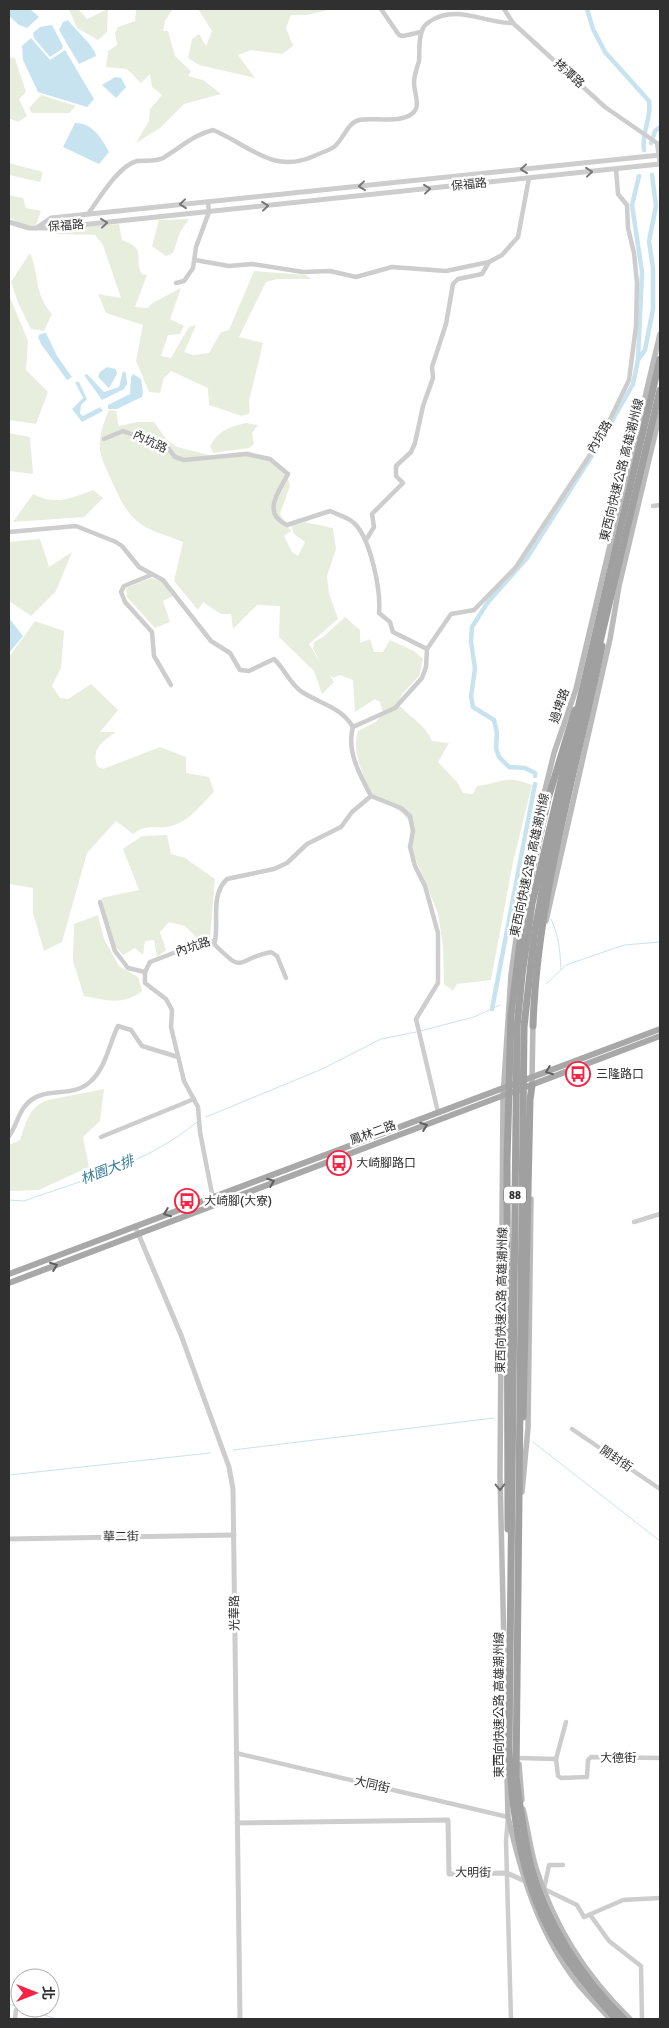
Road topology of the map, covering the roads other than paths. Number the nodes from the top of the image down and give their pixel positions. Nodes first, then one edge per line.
1 (381, 9) edge
2 (504, 9) edge
3 (513, 23) junction
4 (421, 32) junction
5 (657, 141) edge
6 (660, 155) edge
7 (660, 164) edge
8 (616, 169) junction
9 (528, 178) junction
10 (208, 202) junction
11 (209, 212) junction
12 (88, 214) junction
13 (9, 222) edge
14 (38, 227) junction
15 (195, 260) junction
16 (489, 262) junction
17 (176, 283) dead end
18 (660, 334) edge
19 (660, 359) edge
20 (660, 390) edge
21 (660, 413) edge
22 (104, 439) dead end
23 (657, 440) edge
24 (660, 505) edge
25 (653, 506) dead end
26 (9, 532) edge
27 (366, 540) junction
28 (151, 575) junction
29 (614, 585) junction
30 (427, 649) junction
31 (171, 684) dead end
32 (582, 691) junction
33 (353, 727) junction
34 (371, 796) junction
35 (100, 902) dead end
36 (212, 942) junction
37 (145, 972) junction
38 (286, 978) dead end
39 (532, 1026) junction
40 (660, 1029) edge
41 (660, 1036) edge
42 (178, 1057) junction
43 (532, 1077) junction
44 (532, 1085) junction
45 (506, 1087) junction
46 (506, 1096) junction
47 (194, 1100) junction
48 (438, 1112) junction
49 (9, 1136) edge
50 (101, 1137) dead end
51 (212, 1196) junction
52 (214, 1204) junction
53 (659, 1215) edge
54 (634, 1222) dead end
55 (135, 1226) junction
56 (138, 1234) junction
57 (9, 1274) edge
58 (9, 1283) edge
59 (572, 1429) dead end
60 (660, 1488) edge
61 (518, 1489) junction
62 (234, 1535) junction
63 (9, 1539) edge
64 (510, 1550) junction
65 (566, 1722) dead end
66 (236, 1753) junction
67 (519, 1758) junction
68 (660, 1758) edge
69 (556, 1759) junction
70 (508, 1817) junction
71 (237, 1823) junction
72 (563, 1865) dead end
73 (507, 1873) junction
74 (524, 1881) junction
75 (544, 1889) junction
76 (660, 1898) edge
77 (591, 1916) junction
78 (240, 2019) edge
79 (511, 2019) edge
80 (610, 2019) edge
81 (616, 2019) edge
82 (624, 2019) edge
83 (630, 2019) edge
84 (642, 2019) edge

1 - 4 street
2 - 3 street, 拷潭路
3 - 4 street
3 - 5 street, 拷潭路
4 - 12 street
5 - 6 street
6 - 7 street
6 -> 10 street, 保福路
7 - 8 street, 保福路
9 -> 8 street, 保福路
8 - 30 street, 內坑路
11 -> 9 street, 保福路
9 - 16 street
10 - 11 street
10 -> 12 street, 保福路
14 -> 11 street, 保福路
11 - 15 street
12 - 14 street, 保福路
13 - 14 street
15 - 16 street
15 - 17 street
16 - 27 street
18 - 45 main road, 過埤路
19 - 32 highway, 東西向快速公路 高雄潮州線 / 88, bridge
20 - 29 highway, 東西向快速公路 高雄潮州線 / 88, bridge
21 - 23 main road
22 - 27 street, 內坑路
23 - 39 main road
24 - 25 street
26 - 28 street
27 - 30 street, 內坑路
28 - 31 street
28 - 33 street
29 - 39 highway, bridge
29 - 61 highway, 東西向快速公路 高雄潮州線 / 88, bridge
30 - 33 street, 內坑路
32 - 45 highway, bridge
32 - 64 highway, 東西向快速公路 高雄潮州線 / 88, bridge
33 - 34 street
34 - 36 street, 內坑路
34 - 48 street
35 - 37 street
36 - 37 street, 內坑路
36 - 38 street
37 - 42 street
39 - 43 main road
40 -> 43 main road, 鳳林二路
41 - 44 main road, 鳳林二路
42 - 47 street
42 - 49 street
43 - 44 main road
43 - 45 main road, 鳳林二路
44 - 46 main road, 鳳林二路
44 - 61 highway, bridge
44 - 67 main road
45 - 46 highway
45 - 48 main road, 鳳林二路
52 -> 46 main road, 鳳林二路
46 - 64 highway, bridge
46 -> 70 main road
47 - 50 street
47 - 51 street
48 - 51 main road, 鳳林二路
51 - 52 street
51 -> 55 main road, 鳳林二路
52 - 56 main road, 鳳林二路
53 - 54 street
55 - 56 street, 光華路
55 - 57 main road, 鳳林二路
58 -> 56 main road, 鳳林二路
56 - 62 street, 光華路
59 - 60 street, 開封街
61 - 82 highway, 東西向快速公路 高雄潮州線 / 88, bridge
62 - 63 street, 華二街
62 - 66 street, 光華路
64 - 81 highway, 東西向快速公路 高雄潮州線 / 88, bridge
65 - 69 street
66 - 70 street, 大同街
66 - 71 street, 光華路
67 - 69 street
67 - 75 main road
68 - 69 street, 大德街
70 - 73 street
70 - 74 main road
71 - 73 street, 大明街
71 - 78 street, 光華路
72 - 75 street
73 - 74 street, 大明街
73 - 79 street
74 - 75 street, 大明街
74 - 80 main road
75 - 77 street, 大明街
75 - 83 main road
76 - 77 street
77 - 84 street, 大明街

